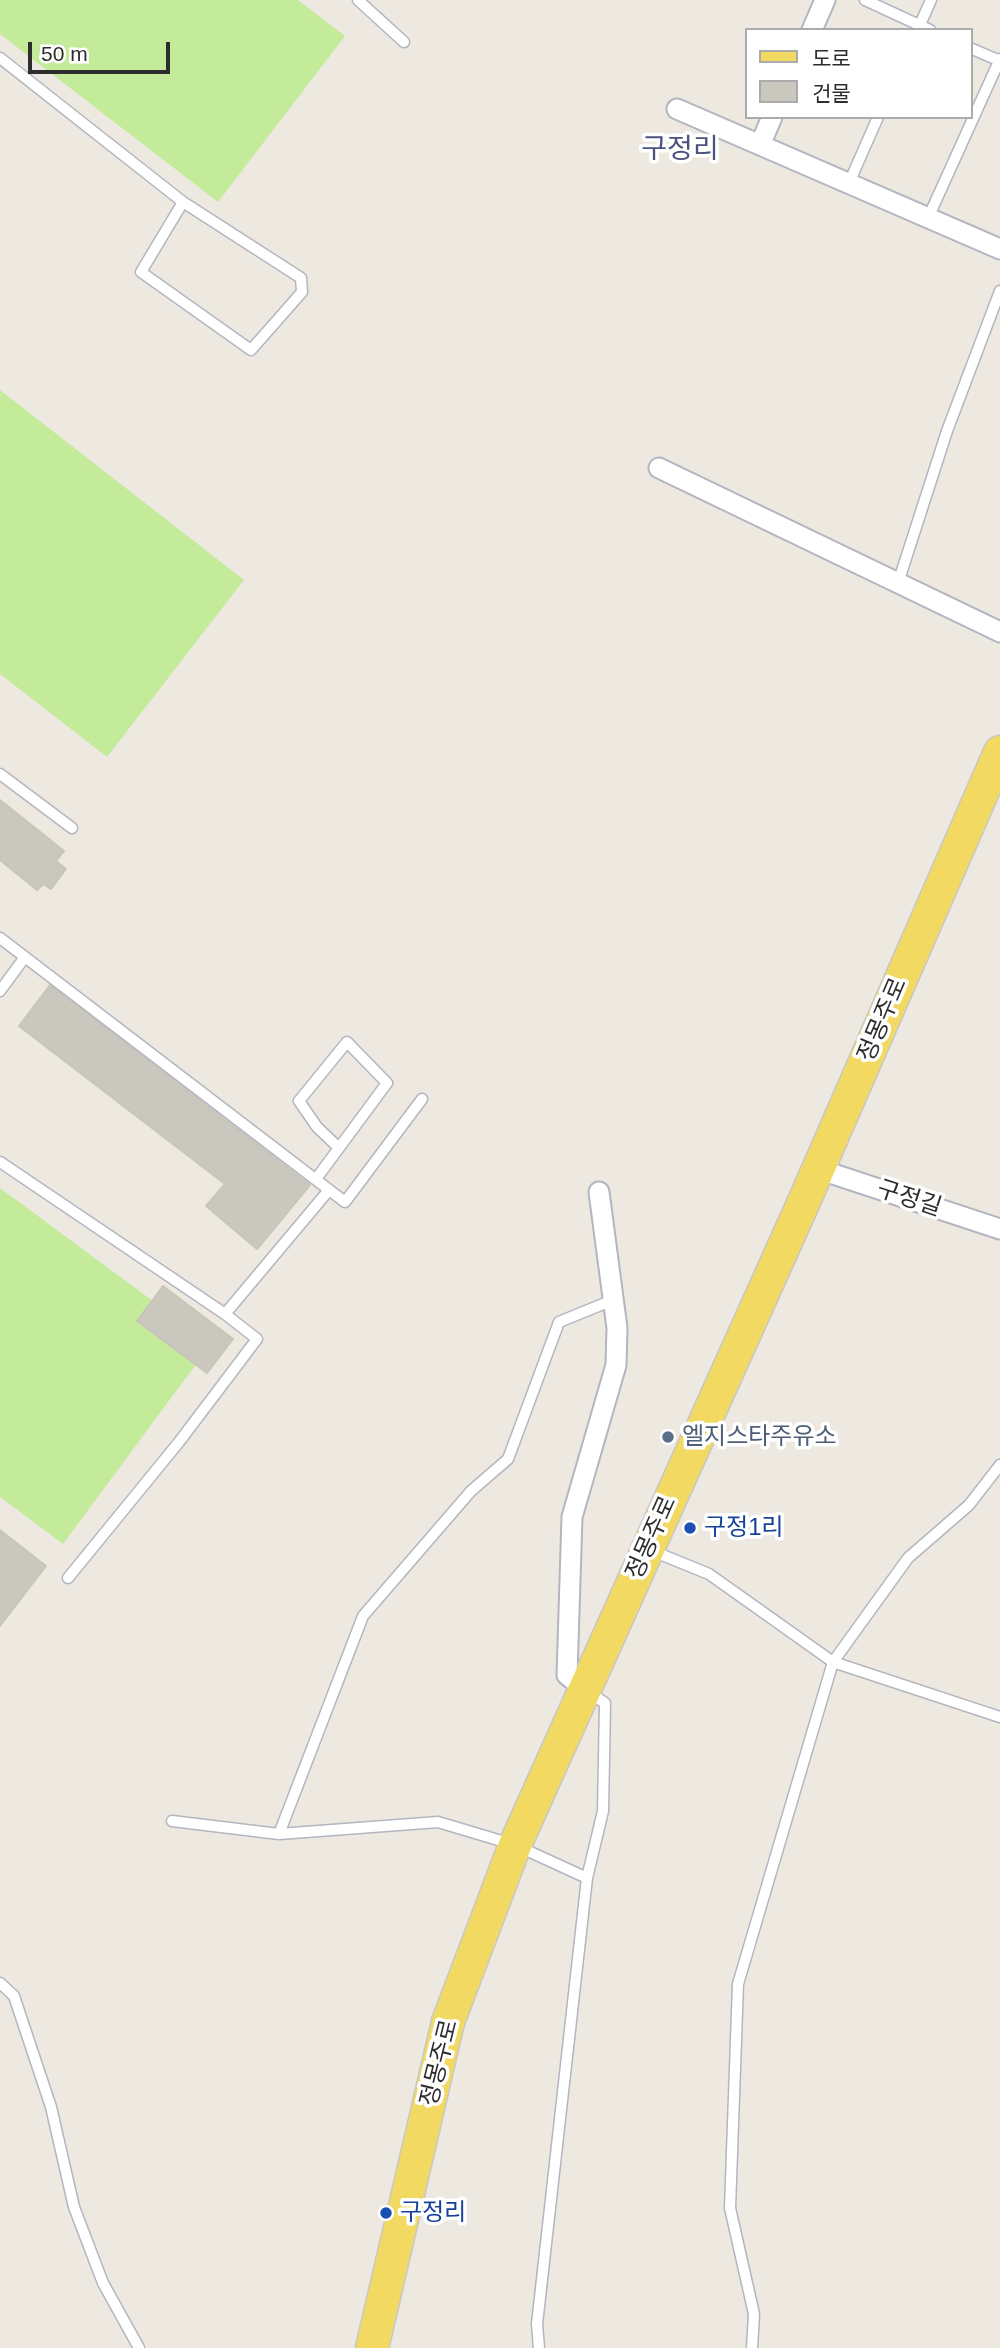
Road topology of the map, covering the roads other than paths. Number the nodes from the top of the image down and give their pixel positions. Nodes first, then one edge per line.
1 (358, 0) edge
2 (825, 0) edge
3 (865, 0) edge
4 (931, 0) edge
5 (813, 28) edge
6 (923, 28) edge
7 (404, 42) dead end
8 (972, 49) edge
9 (0, 58) edge
10 (1000, 60) edge
11 (677, 108) dead end
12 (771, 119) edge
13 (877, 119) edge
14 (760, 145) junction
15 (849, 183) junction
16 (183, 202) junction
17 (928, 218) junction
18 (1000, 248) edge
19 (1000, 291) edge
20 (659, 468) dead end
21 (898, 583) junction
22 (1000, 632) edge
23 (1000, 752) edge
24 (0, 774) edge
25 (72, 828) dead end
26 (0, 938) edge
27 (26, 957) junction
28 (0, 990) edge
29 (422, 1099) dead end
30 (339, 1148) junction
31 (0, 1162) edge
32 (818, 1170) junction
33 (316, 1179) junction
34 (329, 1190) junction
35 (599, 1192) dead end
36 (1000, 1229) edge
37 (613, 1300) junction
38 (225, 1314) junction
39 (1000, 1465) edge
40 (647, 1548) junction
41 (68, 1577) dead end
42 (833, 1662) junction
43 (583, 1688) junction
44 (1000, 1717) edge
45 (172, 1821) dead end
46 (279, 1834) junction
47 (515, 1845) junction
48 (587, 1878) junction
49 (0, 1983) edge
50 (139, 2348) edge
51 (372, 2348) edge
52 (539, 2348) edge
53 (752, 2348) edge

1 - 7 lane
2 - 5 street
3 - 6 lane
4 - 6 lane
8 - 10 lane
9 - 16 lane
10 - 17 lane
11 - 14 street
12 - 14 street
13 - 15 lane
14 - 15 street
15 - 17 street
16 - 16 lane
17 - 18 street
19 - 21 lane
20 - 21 street
21 - 22 street
23 - 32 main road, 정몽주로
24 - 25 lane
26 - 27 lane
27 - 28 lane
27 - 33 lane
29 - 34 lane
30 - 30 lane
30 - 33 lane
31 - 38 lane
32 - 36 street, 구정길
32 - 40 main road, 정몽주로
33 - 34 lane
34 - 38 lane
35 - 37 street
37 - 43 street
37 - 46 lane
38 - 41 lane
39 - 42 lane
40 - 42 lane
40 - 43 main road, 정몽주로
42 - 44 lane
42 - 53 lane
43 - 47 main road, 정몽주로
43 - 48 lane
45 - 46 lane
46 - 47 lane
47 - 48 lane
47 - 51 main road, 정몽주로
48 - 52 lane
49 - 50 lane

